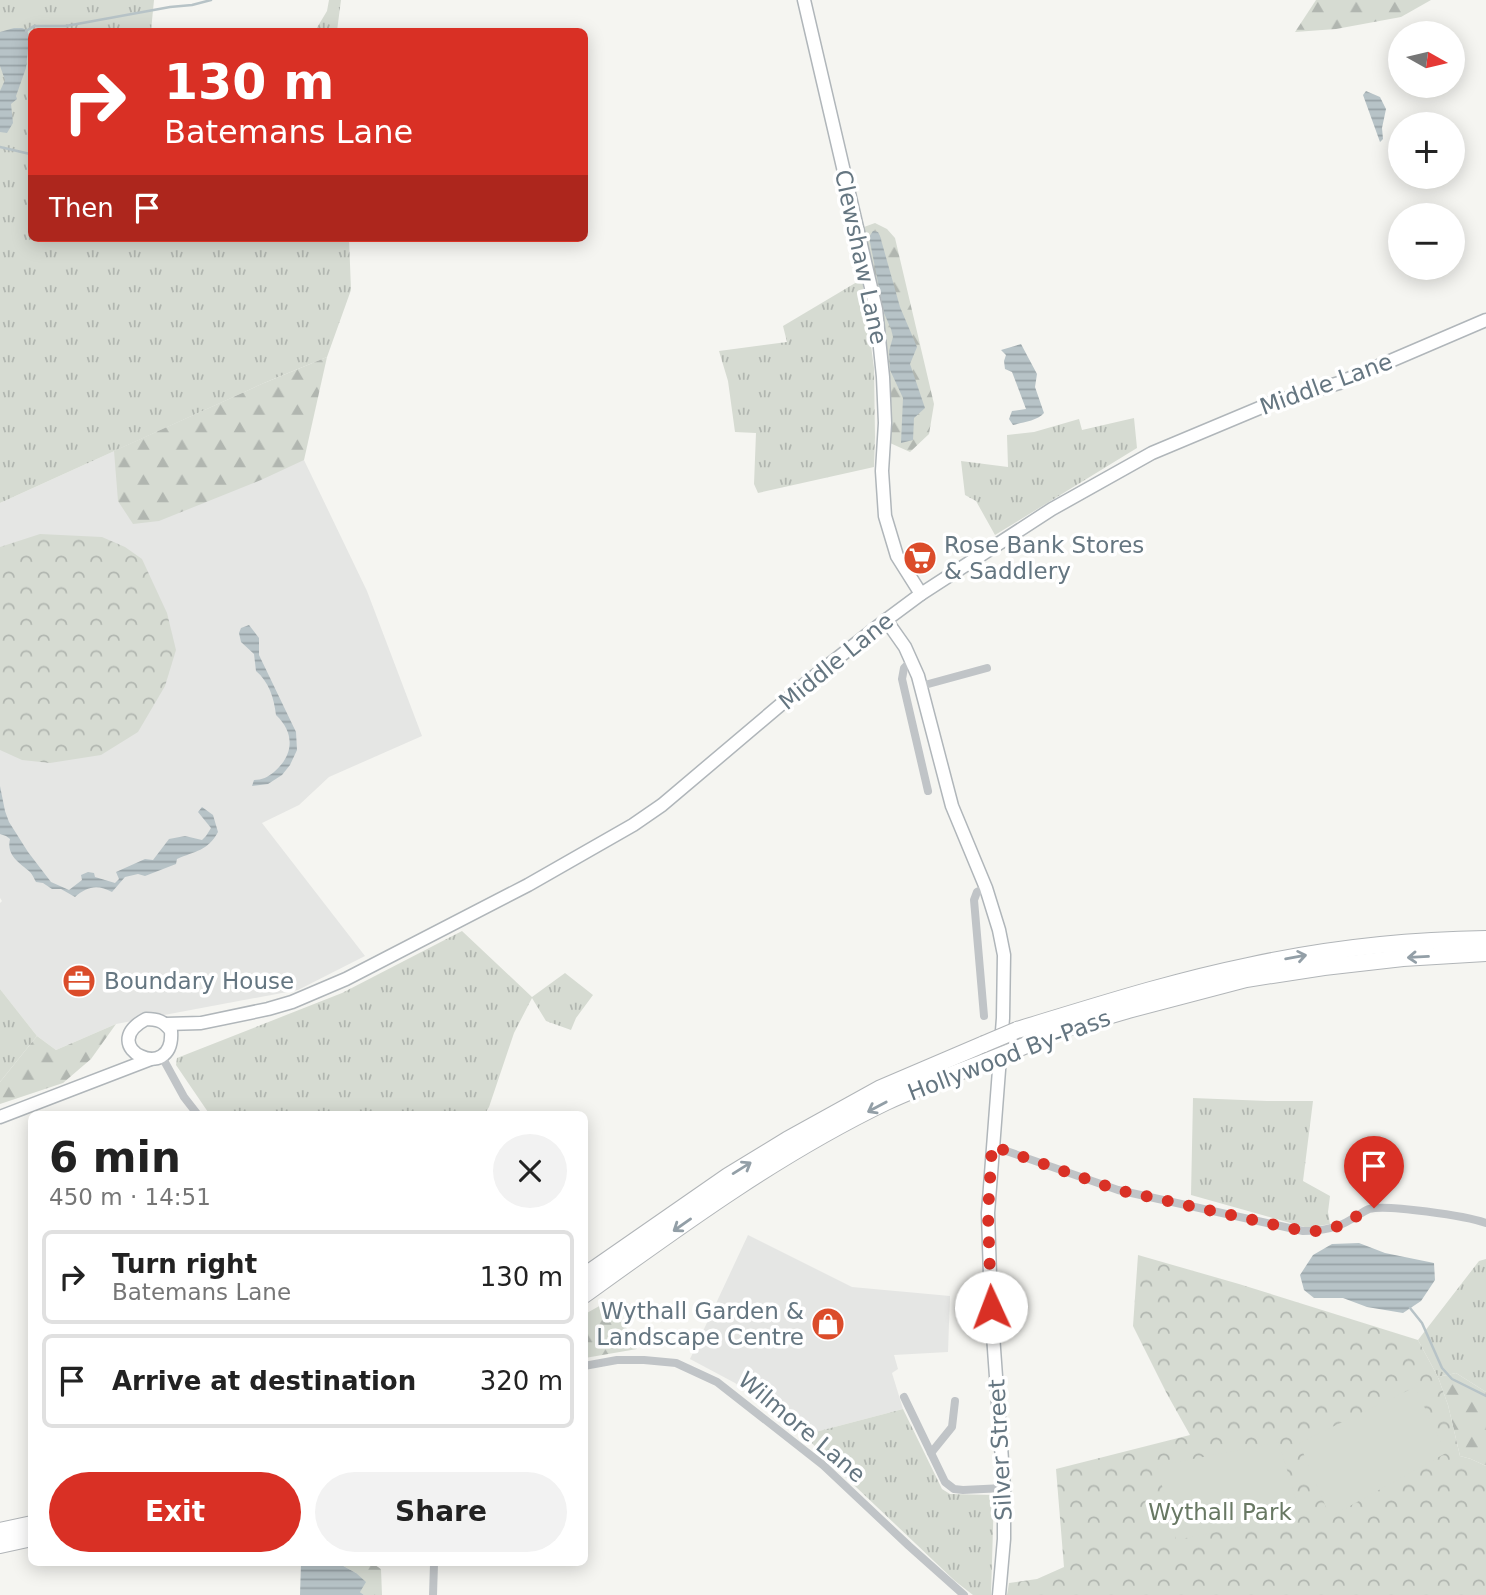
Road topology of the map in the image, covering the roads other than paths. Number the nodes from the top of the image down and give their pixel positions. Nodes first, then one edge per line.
1 (804, 0) edge
2 (1486, 320) edge
3 (921, 594) junction
4 (886, 620) junction
5 (912, 660) junction
6 (987, 668) dead end
7 (921, 686) junction
8 (928, 791) dead end
9 (986, 888) junction
10 (1486, 939) edge
11 (1486, 953) edge
12 (984, 1016) dead end
13 (201, 1023) junction
14 (166, 1024) junction
15 (129, 1041) junction
16 (172, 1042) junction
17 (156, 1057) junction
18 (110, 1073) junction
19 (195, 1111) edge
20 (0, 1117) edge
21 (992, 1146) junction
22 (1486, 1223) edge
23 (588, 1273) edge
24 (588, 1291) edge
25 (588, 1365) edge
26 (904, 1397) dead end
27 (955, 1401) dead end
28 (931, 1453) junction
29 (1004, 1488) junction
30 (28, 1525) edge
31 (0, 1531) edge
32 (28, 1539) edge
33 (0, 1545) edge
34 (434, 1566) edge
35 (433, 1595) edge
36 (964, 1595) edge
37 (999, 1595) edge

1 - 3 street, Clewshaw Lane
2 - 3 street, Middle Lane
3 - 4 street, Middle Lane
4 - 5 street, Silver Street
4 - 13 street, Middle Lane
5 - 7 street, Silver Street
5 - 8 street
6 - 7 street
7 - 9 street, Silver Street
9 - 12 street
9 - 21 street, Silver Street
23 -> 10 highway, Hollywood By-Pass, bridge
11 -> 24 highway, Hollywood By-Pass, bridge
13 - 14 street, Middle Lane
13 - 16 street, Middle Lane
14 - 15 street, Middle Lane
14 - 16 street
15 - 17 street
15 - 18 street, Middle Lane
16 - 17 street, Middle Lane
17 - 18 street
17 - 19 street
18 - 20 street
21 - 22 street
21 - 29 street, Silver Street
25 - 36 street, Wilmore Lane
26 - 28 street
27 - 28 street
28 - 29 street
29 - 37 street, Silver Street
30 - 31 highway
32 - 33 highway
34 - 35 street

